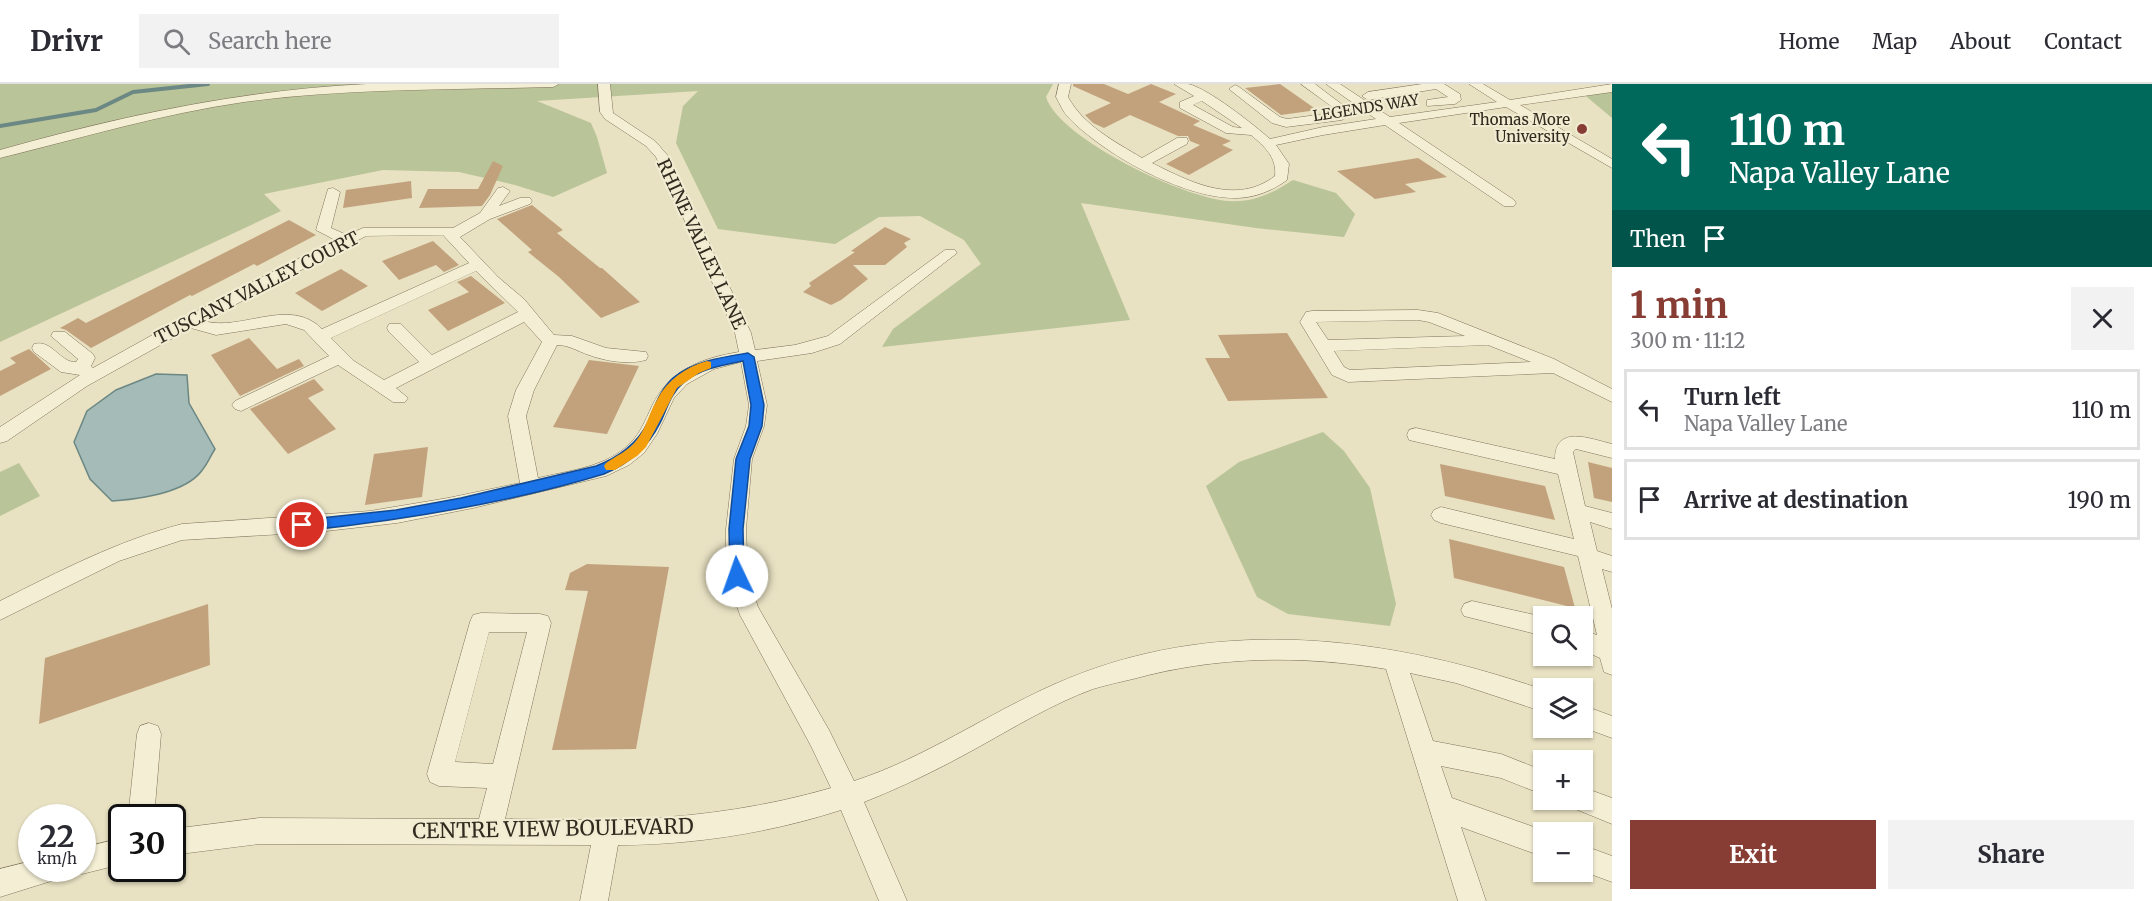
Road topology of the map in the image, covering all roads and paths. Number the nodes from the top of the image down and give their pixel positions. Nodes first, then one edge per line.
1 (553, 84) edge
2 (604, 84) edge
3 (1065, 84) edge
4 (1180, 84) edge
5 (1307, 84) edge
6 (1332, 84) edge
7 (1475, 84) edge
8 (1437, 85) edge
9 (1612, 88) edge
10 (1235, 89) dead end
11 (1203, 96) junction
12 (1368, 96) dead end
13 (1508, 103) junction
14 (1390, 115) junction
15 (1317, 120) junction
16 (1331, 130) junction
17 (1253, 132) junction
18 (1182, 141) dead end
19 (1268, 143) junction
20 (0, 154) edge
21 (1142, 163) junction
22 (1612, 164) edge
23 (503, 191) dead end
24 (333, 192) dead end
25 (525, 201) dead end
26 (1509, 203) dead end
27 (485, 216) junction
28 (451, 236) junction
29 (348, 240) junction
30 (950, 253) dead end
31 (478, 265) junction
32 (527, 314) junction
33 (189, 322) junction
34 (395, 328) dead end
35 (59, 336) dead end
36 (321, 336) junction
37 (551, 341) junction
38 (1492, 341) junction
39 (1323, 346) junction
40 (40, 348) dead end
41 (640, 356) dead end
42 (341, 357) junction
43 (748, 357) junction
44 (430, 363) junction
45 (1556, 367) junction
46 (87, 371) junction
47 (382, 388) junction
48 (1612, 396) edge
49 (399, 398) dead end
50 (241, 405) dead end
51 (1416, 435) dead end
52 (0, 436) edge
53 (1612, 451) edge
54 (1566, 469) junction
55 (530, 487) junction
56 (1576, 511) junction
57 (1441, 515) dead end
58 (1612, 521) edge
59 (1587, 553) junction
60 (1612, 564) edge
61 (1472, 610) dead end
62 (0, 611) edge
63 (1533, 624) edge
64 (1593, 646) edge
65 (1612, 657) edge
66 (1395, 661) junction
67 (1533, 698) edge
68 (1593, 720) edge
69 (1612, 727) edge
70 (149, 734) dead end
71 (1423, 751) junction
72 (502, 776) junction
73 (1533, 779) edge
74 (848, 795) junction
75 (1593, 803) edge
76 (142, 804) edge
77 (1441, 807) junction
78 (1612, 811) edge
79 (489, 830) junction
80 (607, 832) junction
81 (186, 840) edge
82 (1533, 840) edge
83 (1593, 862) edge
84 (1612, 869) edge
85 (18, 879) edge
86 (0, 884) edge
87 (594, 901) edge
88 (893, 901) edge
89 (1472, 901) edge

1 - 20 street
2 - 43 street, RHINE VALLEY LANE
3 - 21 street
4 - 11 street
5 - 15 street
6 - 14 street
7 - 13 street
8 - 12 street
8 - 14 street
9 - 13 street, LEGENDS WAY
10 - 15 street
11 - 17 street
11 - 17 street
13 - 14 street, LEGENDS WAY
13 - 22 street
14 - 16 street, LEGENDS WAY
14 - 26 street
15 - 16 street
16 - 19 street, LEGENDS WAY
17 - 19 street
18 - 21 street
19 - 21 street
23 - 27 street
24 - 29 street
25 - 27 street
27 - 28 street
28 - 29 street, TUSCANY VALLEY COURT
28 - 31 street
29 - 33 street, TUSCANY VALLEY COURT
30 - 43 street
31 - 32 street
31 - 36 street
32 - 37 street
32 - 44 street
33 - 36 street
33 - 46 street, TUSCANY VALLEY COURT
34 - 44 street
35 - 46 street
36 - 42 street
37 - 41 street
37 - 55 street
38 - 39 street
38 - 39 street
38 - 45 street
39 - 45 street
40 - 46 street
42 - 47 street
42 - 50 street
43 - 55 street
43 - 74 street, RHINE VALLEY LANE
44 - 47 street
45 - 48 street
46 - 52 street, TUSCANY VALLEY COURT
47 - 49 street
51 - 54 street
53 - 54 street
54 - 56 street
55 - 62 street
56 - 58 street
56 - 59 street
57 - 59 street
59 - 60 street
59 - 65 street
61 - 63 street
64 - 65 street
66 - 67 street, CENTRE VIEW BOULEVARD
66 - 71 street
66 - 74 street, CENTRE VIEW BOULEVARD
68 - 69 street
70 - 76 street
71 - 73 street
71 - 77 street
72 - 72 street
72 - 79 street
74 - 80 street, CENTRE VIEW BOULEVARD
74 - 88 street, RHINE VALLEY LANE
75 - 78 street
77 - 82 street
77 - 89 street
79 - 80 street, CENTRE VIEW BOULEVARD
79 - 81 street, CENTRE VIEW BOULEVARD
80 - 87 street
83 - 84 street
85 - 86 street

